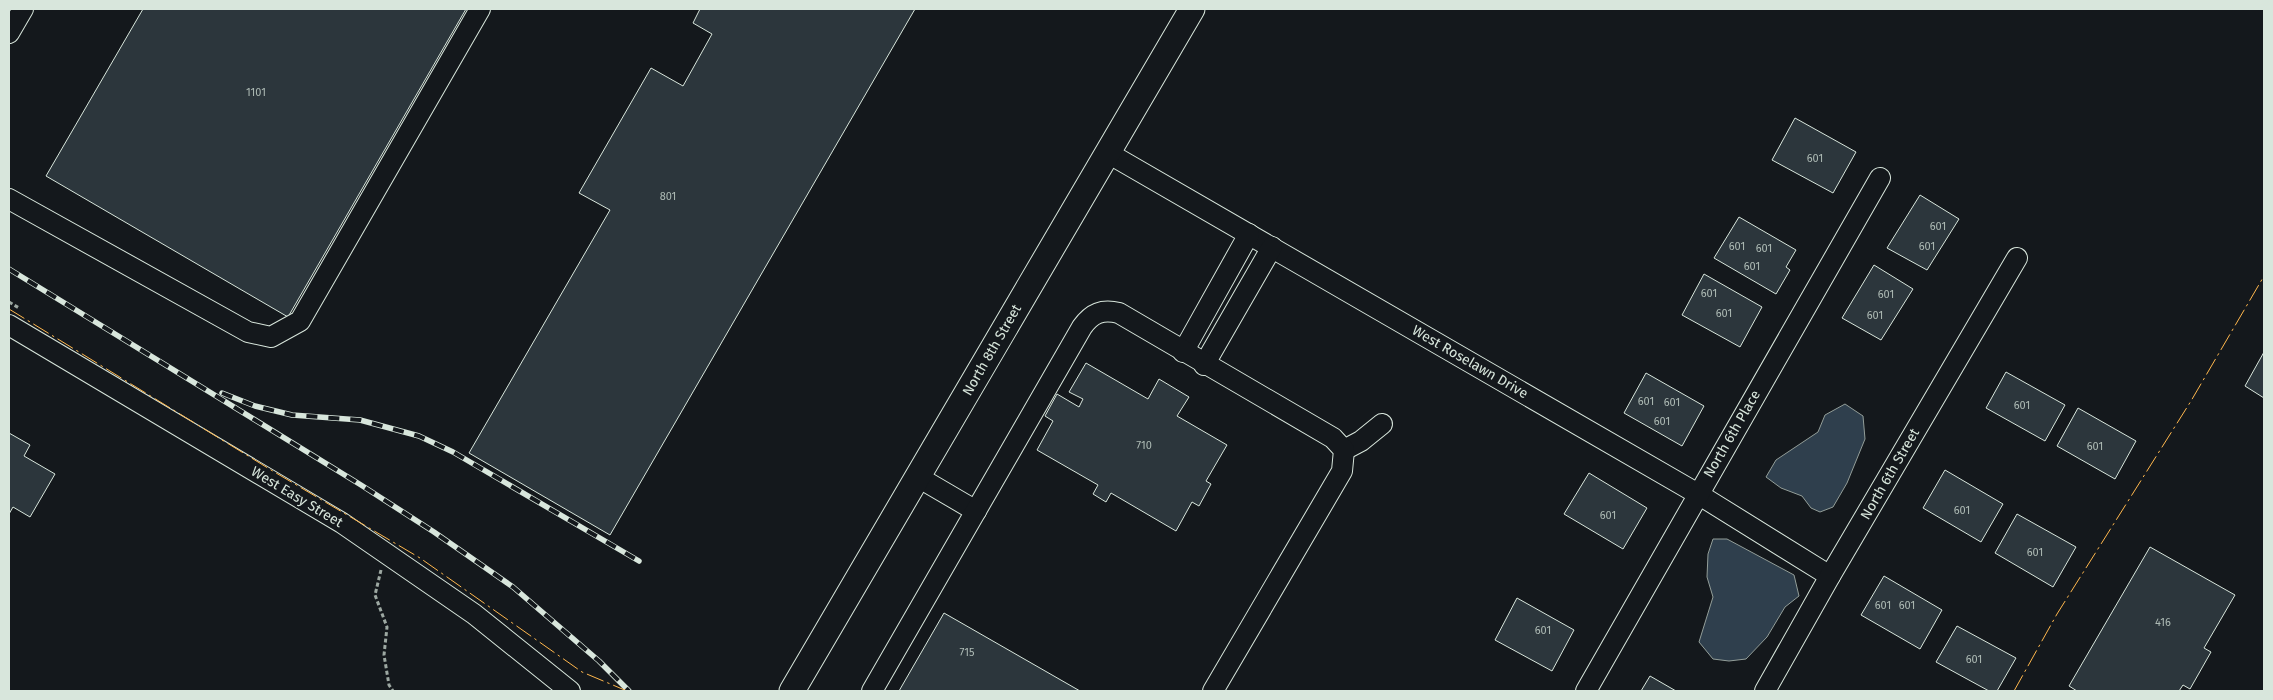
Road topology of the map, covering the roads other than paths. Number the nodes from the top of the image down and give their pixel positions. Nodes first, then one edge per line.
1 (23, 9) edge
2 (480, 9) edge
3 (1192, 9) edge
4 (9, 33) edge
5 (1108, 154) junction
6 (1880, 178) dead end
7 (9, 199) edge
8 (1249, 234) junction
9 (1272, 247) junction
10 (2017, 258) dead end
11 (9, 325) edge
12 (1183, 352) junction
13 (1204, 365) junction
14 (1382, 424) dead end
15 (1344, 450) junction
16 (918, 477) junction
17 (1698, 494) junction
18 (976, 511) junction
19 (1830, 576) junction
20 (570, 691) edge
21 (792, 691) edge
22 (872, 691) edge
23 (1213, 691) edge
24 (1586, 691) edge
25 (1765, 691) edge

1 - 4 street
2 - 7 street
3 - 5 main road, North 8th Street
5 - 8 street, West Roselawn Drive
5 - 16 main road, North 8th Street
6 - 17 street, North 6th Place
8 - 9 street, West Roselawn Drive
8 - 12 street
9 - 13 street
9 - 17 street, West Roselawn Drive
10 - 19 street, North 6th Street
11 - 20 street, West Easy Street
12 - 13 street
12 - 18 street
13 - 15 street
14 - 15 street
15 - 23 street
16 - 18 street
16 - 21 main road, North 8th Street
17 - 19 street, West Roselawn Drive
17 - 24 street, North 6th Place
18 - 22 street
19 - 25 street, North 6th Street

